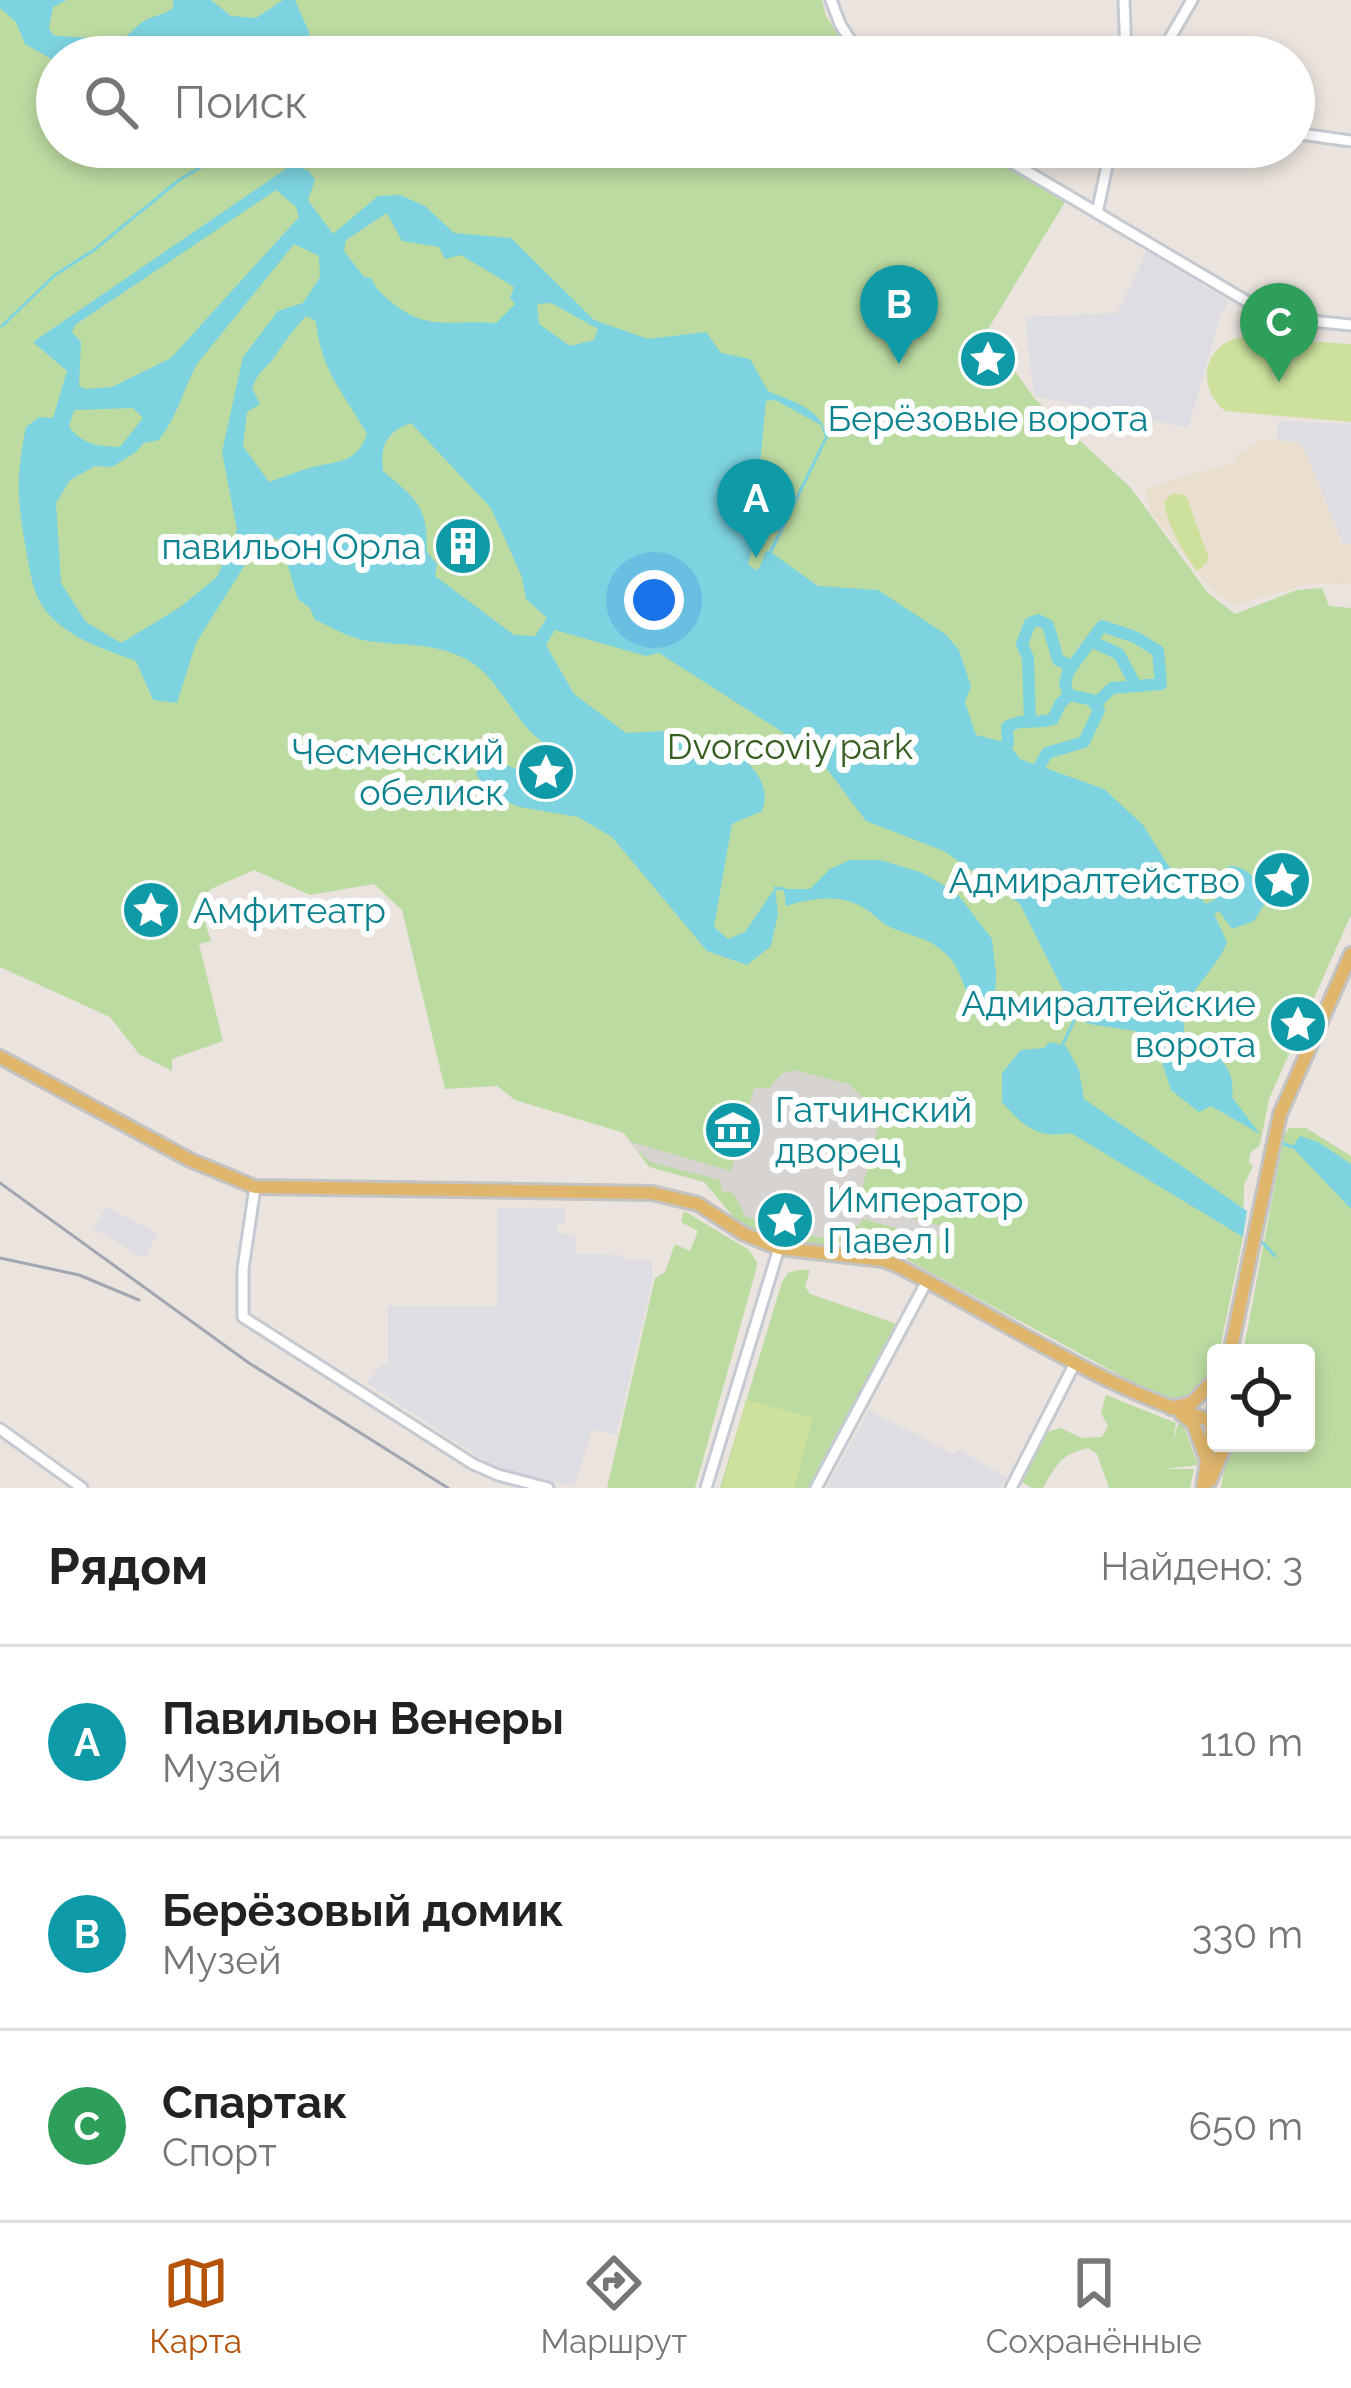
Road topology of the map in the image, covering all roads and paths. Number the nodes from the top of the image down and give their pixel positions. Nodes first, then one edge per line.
1 (831, 0) edge
2 (1124, 0) edge
3 (1192, 0) edge
4 (848, 36) edge
5 (1125, 36) edge
6 (1171, 36) edge
7 (1315, 136) edge
8 (1351, 141) edge
9 (1021, 168) edge
10 (1106, 168) edge
11 (1096, 213) junction
12 (1351, 326) edge
13 (1351, 954) edge
14 (0, 1057) edge
15 (256, 1187) junction
16 (779, 1248) junction
17 (927, 1281) junction
18 (1232, 1344) edge
19 (1076, 1363) junction
20 (1207, 1387) edge
21 (1207, 1404) edge
22 (1170, 1408) junction
23 (1207, 1420) edge
24 (0, 1429) edge
25 (1211, 1452) edge
26 (1222, 1452) edge
27 (1209, 1466) junction
28 (82, 1488) edge
29 (548, 1488) edge
30 (706, 1488) edge
31 (816, 1488) edge
32 (1011, 1488) edge
33 (1205, 1488) edge

1 - 4 street
2 - 5 street
3 - 6 street
7 - 8 street
9 - 11 street
10 - 11 street
11 - 12 street
13 - 18 main road
14 - 15 main road
15 - 16 main road
15 - 29 street
16 - 17 main road
16 - 30 street
17 - 19 main road
17 - 31 street
19 - 22 main road
19 - 32 street
20 - 22 main road
21 - 22 main road
22 - 23 main road
22 - 27 main road
24 - 28 street
25 - 27 main road
26 - 33 main road
27 - 33 main road

